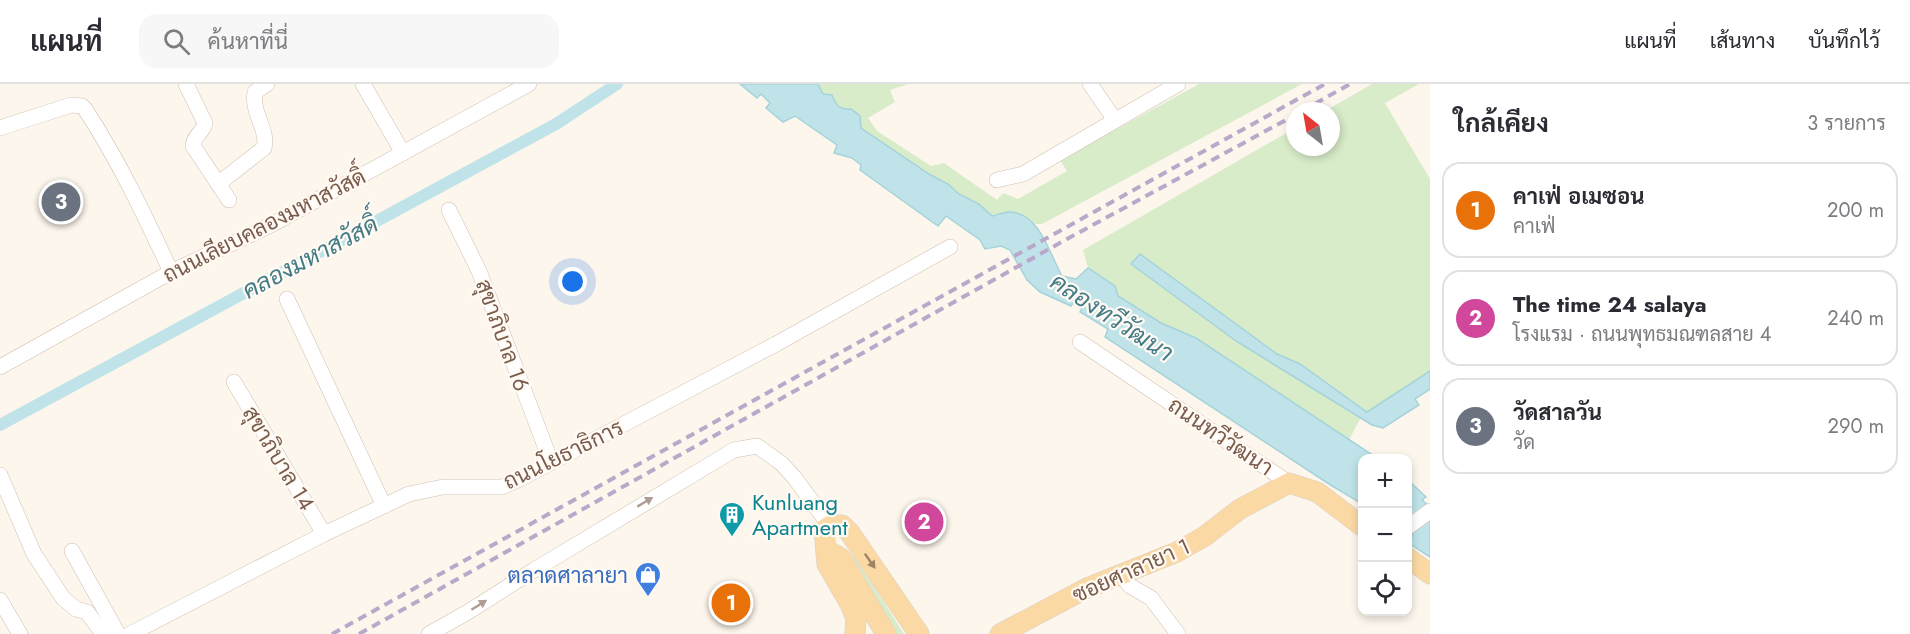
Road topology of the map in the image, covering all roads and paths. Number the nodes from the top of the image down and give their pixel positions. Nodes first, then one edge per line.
1 (186, 84) edge
2 (267, 84) edge
3 (363, 84) edge
4 (529, 84) edge
5 (1090, 84) edge
6 (1178, 84) edge
7 (1115, 120) junction
8 (0, 128) edge
9 (403, 153) junction
10 (997, 180) dead end
11 (218, 184) junction
12 (229, 200) dead end
13 (449, 210) dead end
14 (950, 247) dead end
15 (171, 272) junction
16 (287, 299) dead end
17 (1080, 342) dead end
18 (0, 367) edge
19 (234, 382) dead end
20 (550, 462) junction
21 (0, 475) edge
22 (1289, 483) junction
23 (384, 506) junction
24 (1430, 512) edge
25 (1358, 523) edge
26 (1412, 524) edge
27 (830, 526) junction
28 (324, 534) junction
29 (827, 550) junction
30 (72, 551) dead end
31 (1412, 561) edge
32 (1120, 574) junction
33 (1430, 574) edge
34 (0, 600) edge
35 (20, 634) edge
36 (103, 634) edge
37 (118, 634) edge
38 (130, 634) edge
39 (429, 634) edge
40 (855, 634) edge
41 (886, 634) edge
42 (919, 634) edge
43 (1000, 634) edge
44 (1178, 634) edge

1 - 11 street
2 - 11 street
3 - 9 street
4 - 9 street, ถนนเลียบคลองมหาสวัสดิ์
5 - 7 street
6 - 7 street
7 - 10 street
8 - 15 street
9 - 15 street, ถนนเลียบคลองมหาสวัสดิ์
11 - 12 street
13 - 20 street, สุขาภิบาล 16
14 - 20 street, ถนนโยธาธิการ
15 - 18 street, ถนนเลียบคลองมหาสวัสดิ์
16 - 23 street
17 - 22 street, ถนนทวีวัฒนา
19 - 28 street, สุขาภิบาล 14
20 - 23 street, ถนนโยธาธิการ
21 - 36 street
22 - 25 main road, ถนนทวีวัฒนา
22 - 32 main road, ซอยศาลายา 1
23 - 28 street, ถนนโยธาธิการ
24 - 26 street
27 - 29 main road
39 -> 27 street
27 -> 42 main road
28 - 38 street, ถนนโยธาธิการ
29 - 40 main road
29 - 41 main road
30 - 37 street
31 - 33 main road
32 - 43 main road, ซอยศาลายา 1
32 - 44 street
34 - 35 street

